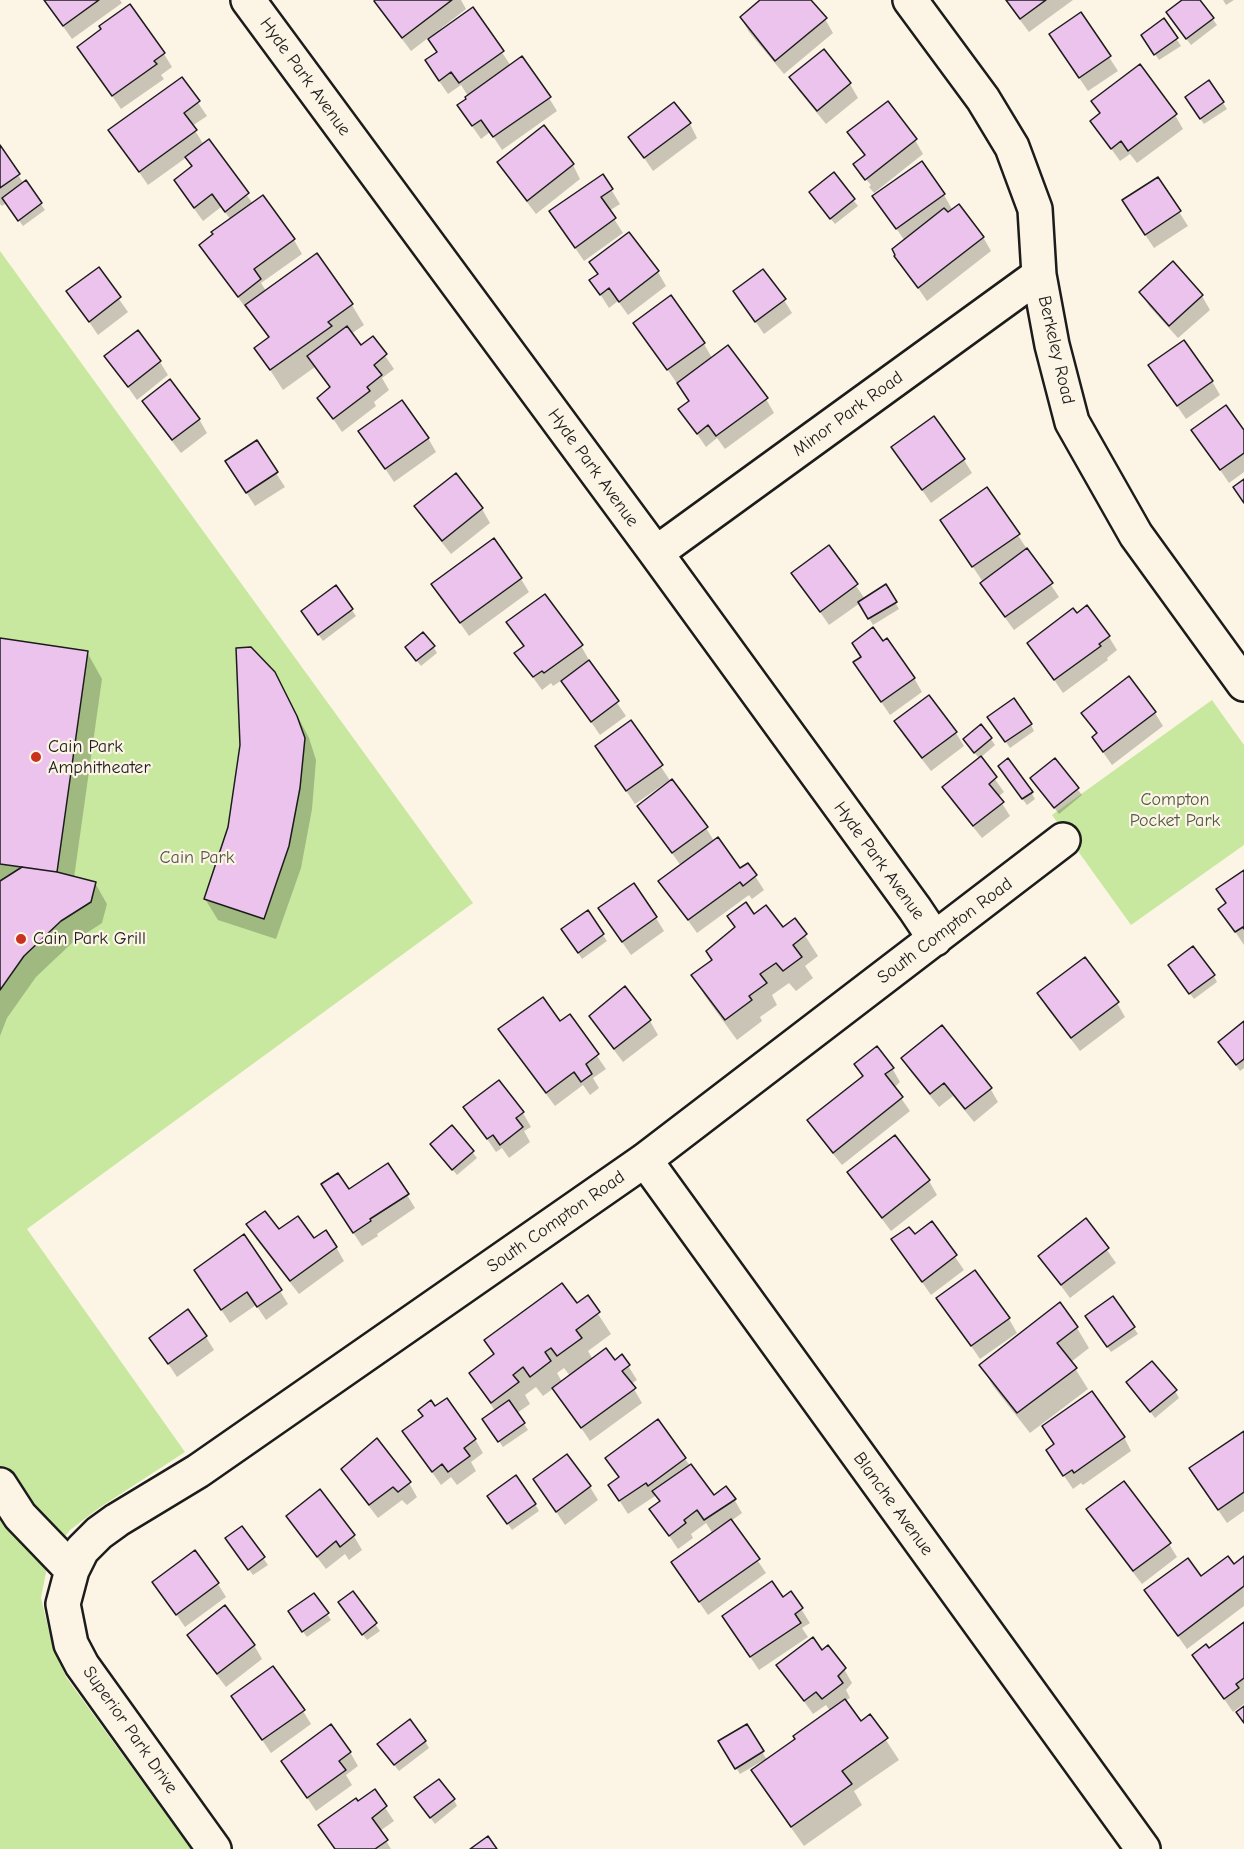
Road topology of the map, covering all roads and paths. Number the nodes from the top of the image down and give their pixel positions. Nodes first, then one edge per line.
1 (248, 0) edge
2 (910, 0) edge
3 (1039, 275) junction
4 (656, 553) junction
5 (1244, 684) edge
6 (1063, 840) dead end
7 (934, 939) junction
8 (645, 1160) junction
9 (0, 1485) edge
10 (72, 1570) junction
11 (63, 1604) joint
12 (214, 1849) edge
13 (1143, 1849) edge

1 - 4 street, Hyde Park Avenue
2 - 3 street, Berkeley Road
3 - 4 street, Minor Park Road
3 - 5 street, Berkeley Road
4 - 7 street, Hyde Park Avenue
6 - 7 street, South Compton Road
7 - 8 street, South Compton Road
8 - 10 street, South Compton Road
8 - 13 street, Blanche Avenue
9 - 10 street
10 - 11 street, South Compton Road
11 - 12 street, Superior Park Drive

